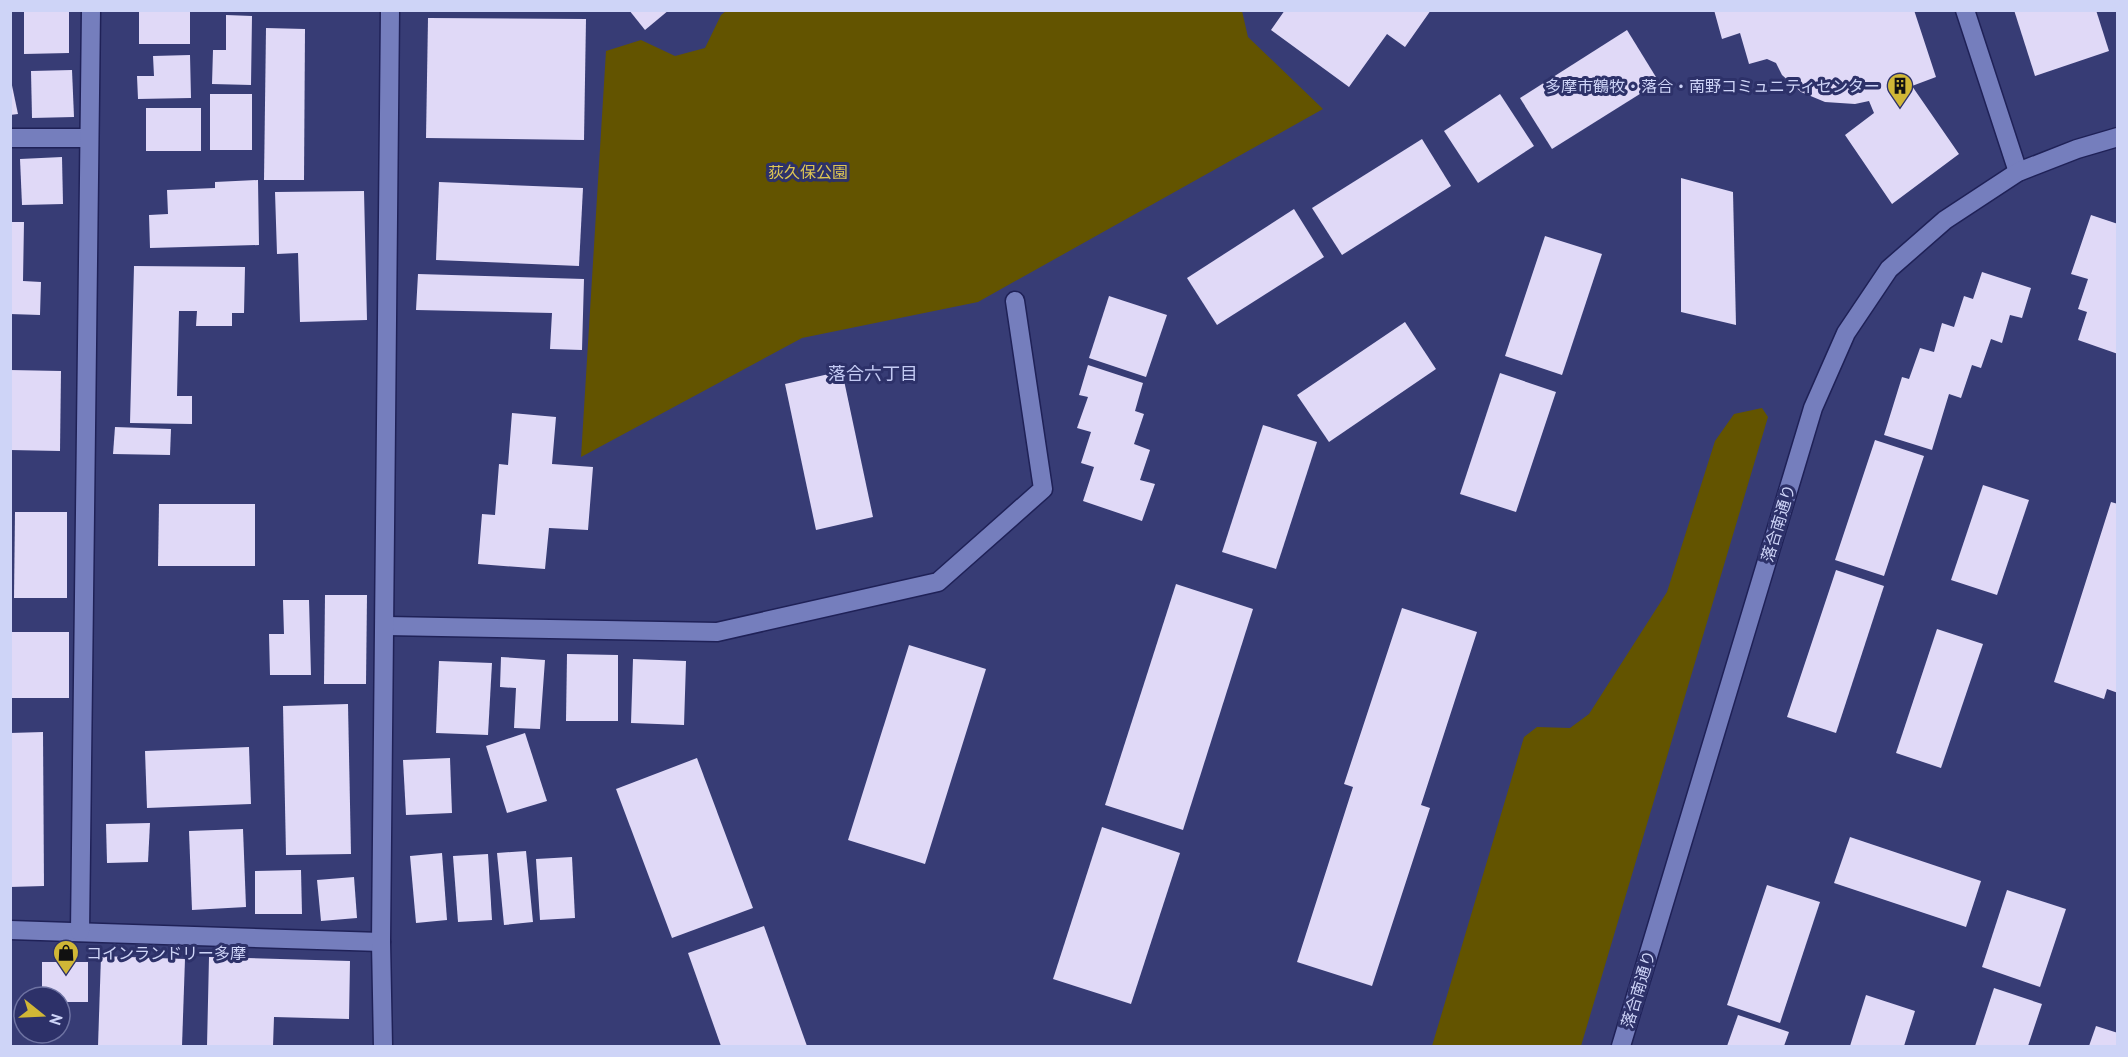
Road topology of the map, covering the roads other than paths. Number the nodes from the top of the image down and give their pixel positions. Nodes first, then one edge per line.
1 (91, 10) edge
2 (390, 10) edge
3 (1965, 10) edge
4 (2118, 137) edge
5 (10, 138) edge
6 (88, 138) junction
7 (2018, 172) junction
8 (1015, 301) dead end
9 (386, 626) junction
10 (10, 930) edge
11 (80, 932) junction
12 (381, 942) junction
13 (383, 1047) edge
14 (1621, 1047) edge

1 - 6 street
2 - 9 street
3 - 7 street
4 - 7 street, 落合南通り
5 - 6 street
6 - 11 street
7 - 14 street, 落合南通り
8 - 9 street
9 - 12 street
10 - 11 street
11 - 12 street
12 - 13 street

